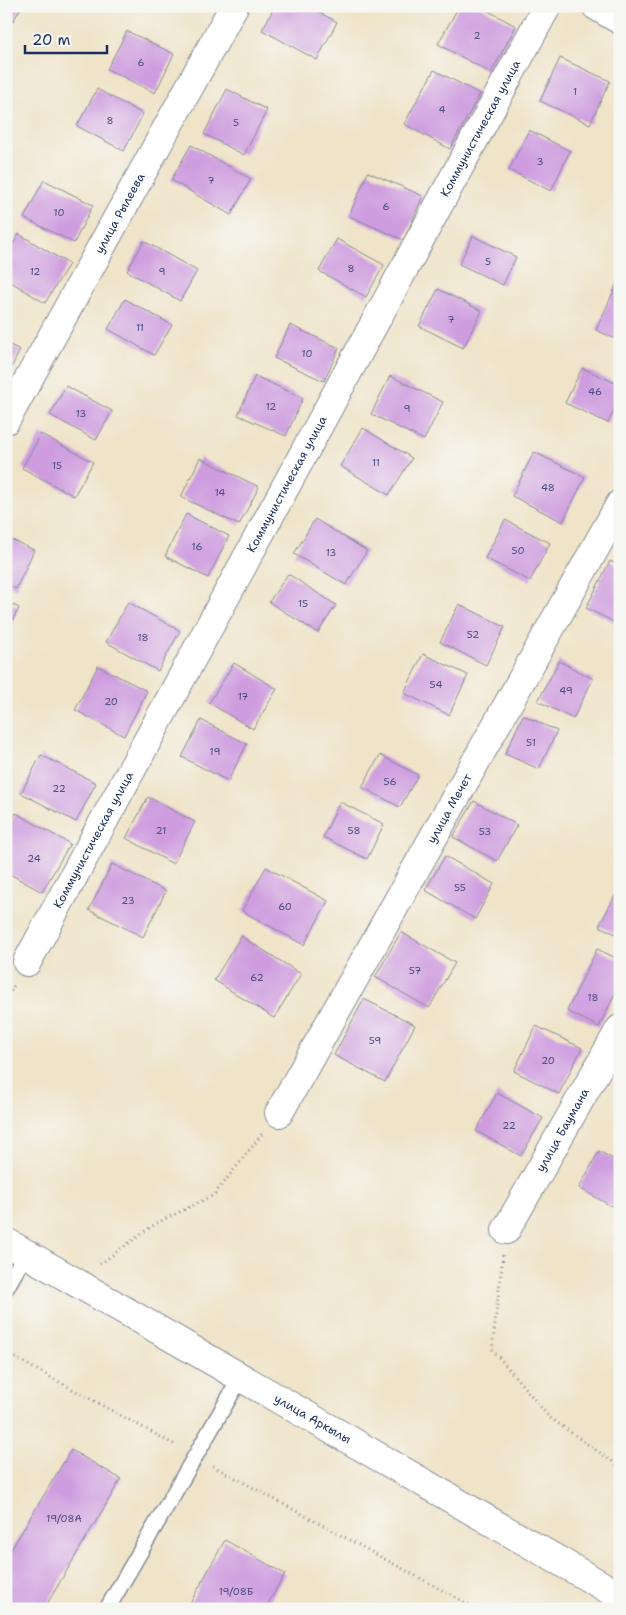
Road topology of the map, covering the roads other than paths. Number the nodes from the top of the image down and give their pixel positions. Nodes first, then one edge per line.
1 (234, 6) edge
2 (547, 6) edge
3 (596, 6) edge
4 (620, 20) edge
5 (6, 420) edge
6 (620, 504) edge
7 (27, 962) dead end
8 (620, 1029) edge
9 (279, 1113) road end
10 (506, 1230) road end
11 (16, 1248) edge
12 (6, 1288) edge
13 (241, 1377) junction
14 (620, 1596) edge
15 (106, 1609) edge

1 - 5 street, улица Рылеева
2 - 7 street, Коммунистическая улица
3 - 4 street
6 - 9 street, улица Мечет
8 - 10 street, улица Баумана
11 - 12 lane
11 - 13 street, улица Аркылы
13 - 14 street, улица Аркылы
13 - 15 lane

